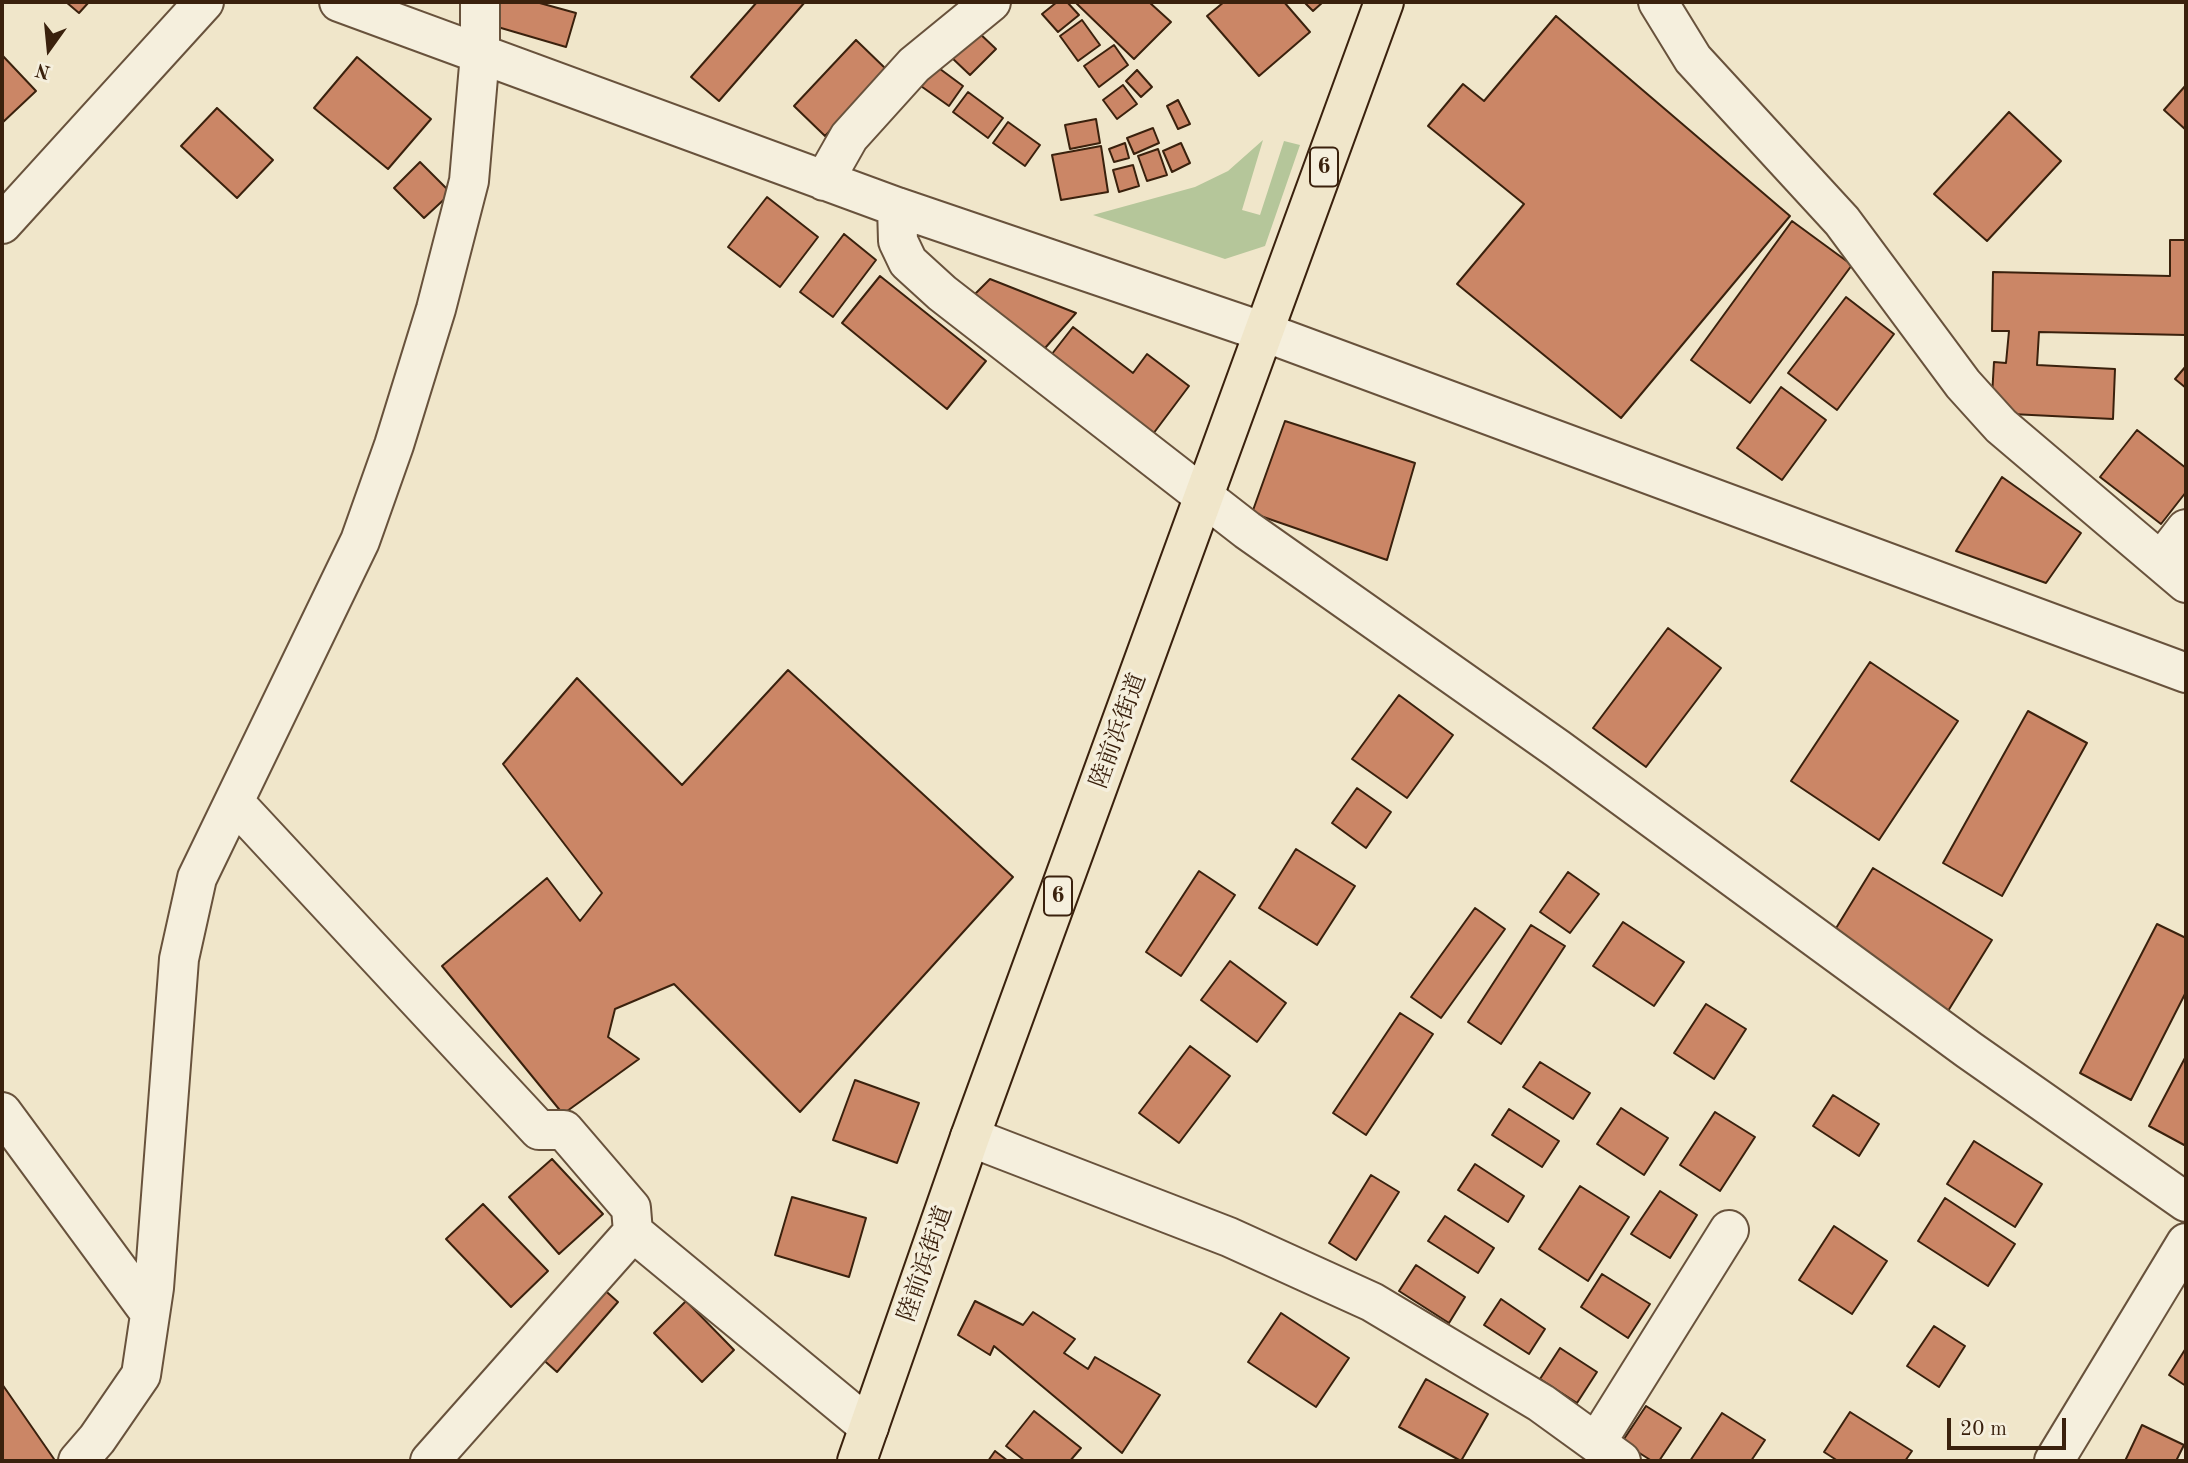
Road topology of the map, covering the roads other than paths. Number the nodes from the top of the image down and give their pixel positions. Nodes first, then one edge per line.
1 (204, 2) edge
2 (339, 2) edge
3 (480, 2) edge
4 (991, 2) edge
5 (1384, 2) edge
6 (1658, 2) edge
7 (480, 54) junction
8 (824, 181) junction
9 (897, 208) junction
10 (2, 224) edge
11 (1264, 332) junction
12 (1205, 498) junction
13 (2186, 529) edge
14 (2174, 571) edge
15 (2186, 673) edge
16 (235, 803) junction
17 (2, 1112) edge
18 (970, 1137) junction
19 (2186, 1202) edge
20 (1728, 1230) dead end
21 (633, 1231) junction
22 (2186, 1243) edge
23 (150, 1313) junction
24 (1609, 1452) edge
25 (861, 1453) edge
26 (78, 1461) edge
27 (430, 1461) edge
28 (2054, 1461) edge

1 - 10 street
2 - 7 street
3 - 7 street
4 - 8 street
5 - 11 highway, 陸前浜街道 / 6
6 - 14 street
7 - 8 street
7 - 16 street
8 - 9 street
9 - 11 street
9 - 12 street
11 - 12 highway, 陸前浜街道 / 6
11 - 15 street
12 - 18 highway, 陸前浜街道 / 6
12 - 19 street
13 - 14 street
16 - 21 street
16 - 23 street
17 - 23 street
18 - 24 street
18 - 25 highway, 陸前浜街道 / 6
20 - 24 street
21 - 25 street
21 - 27 street
22 - 28 street
23 - 26 street

